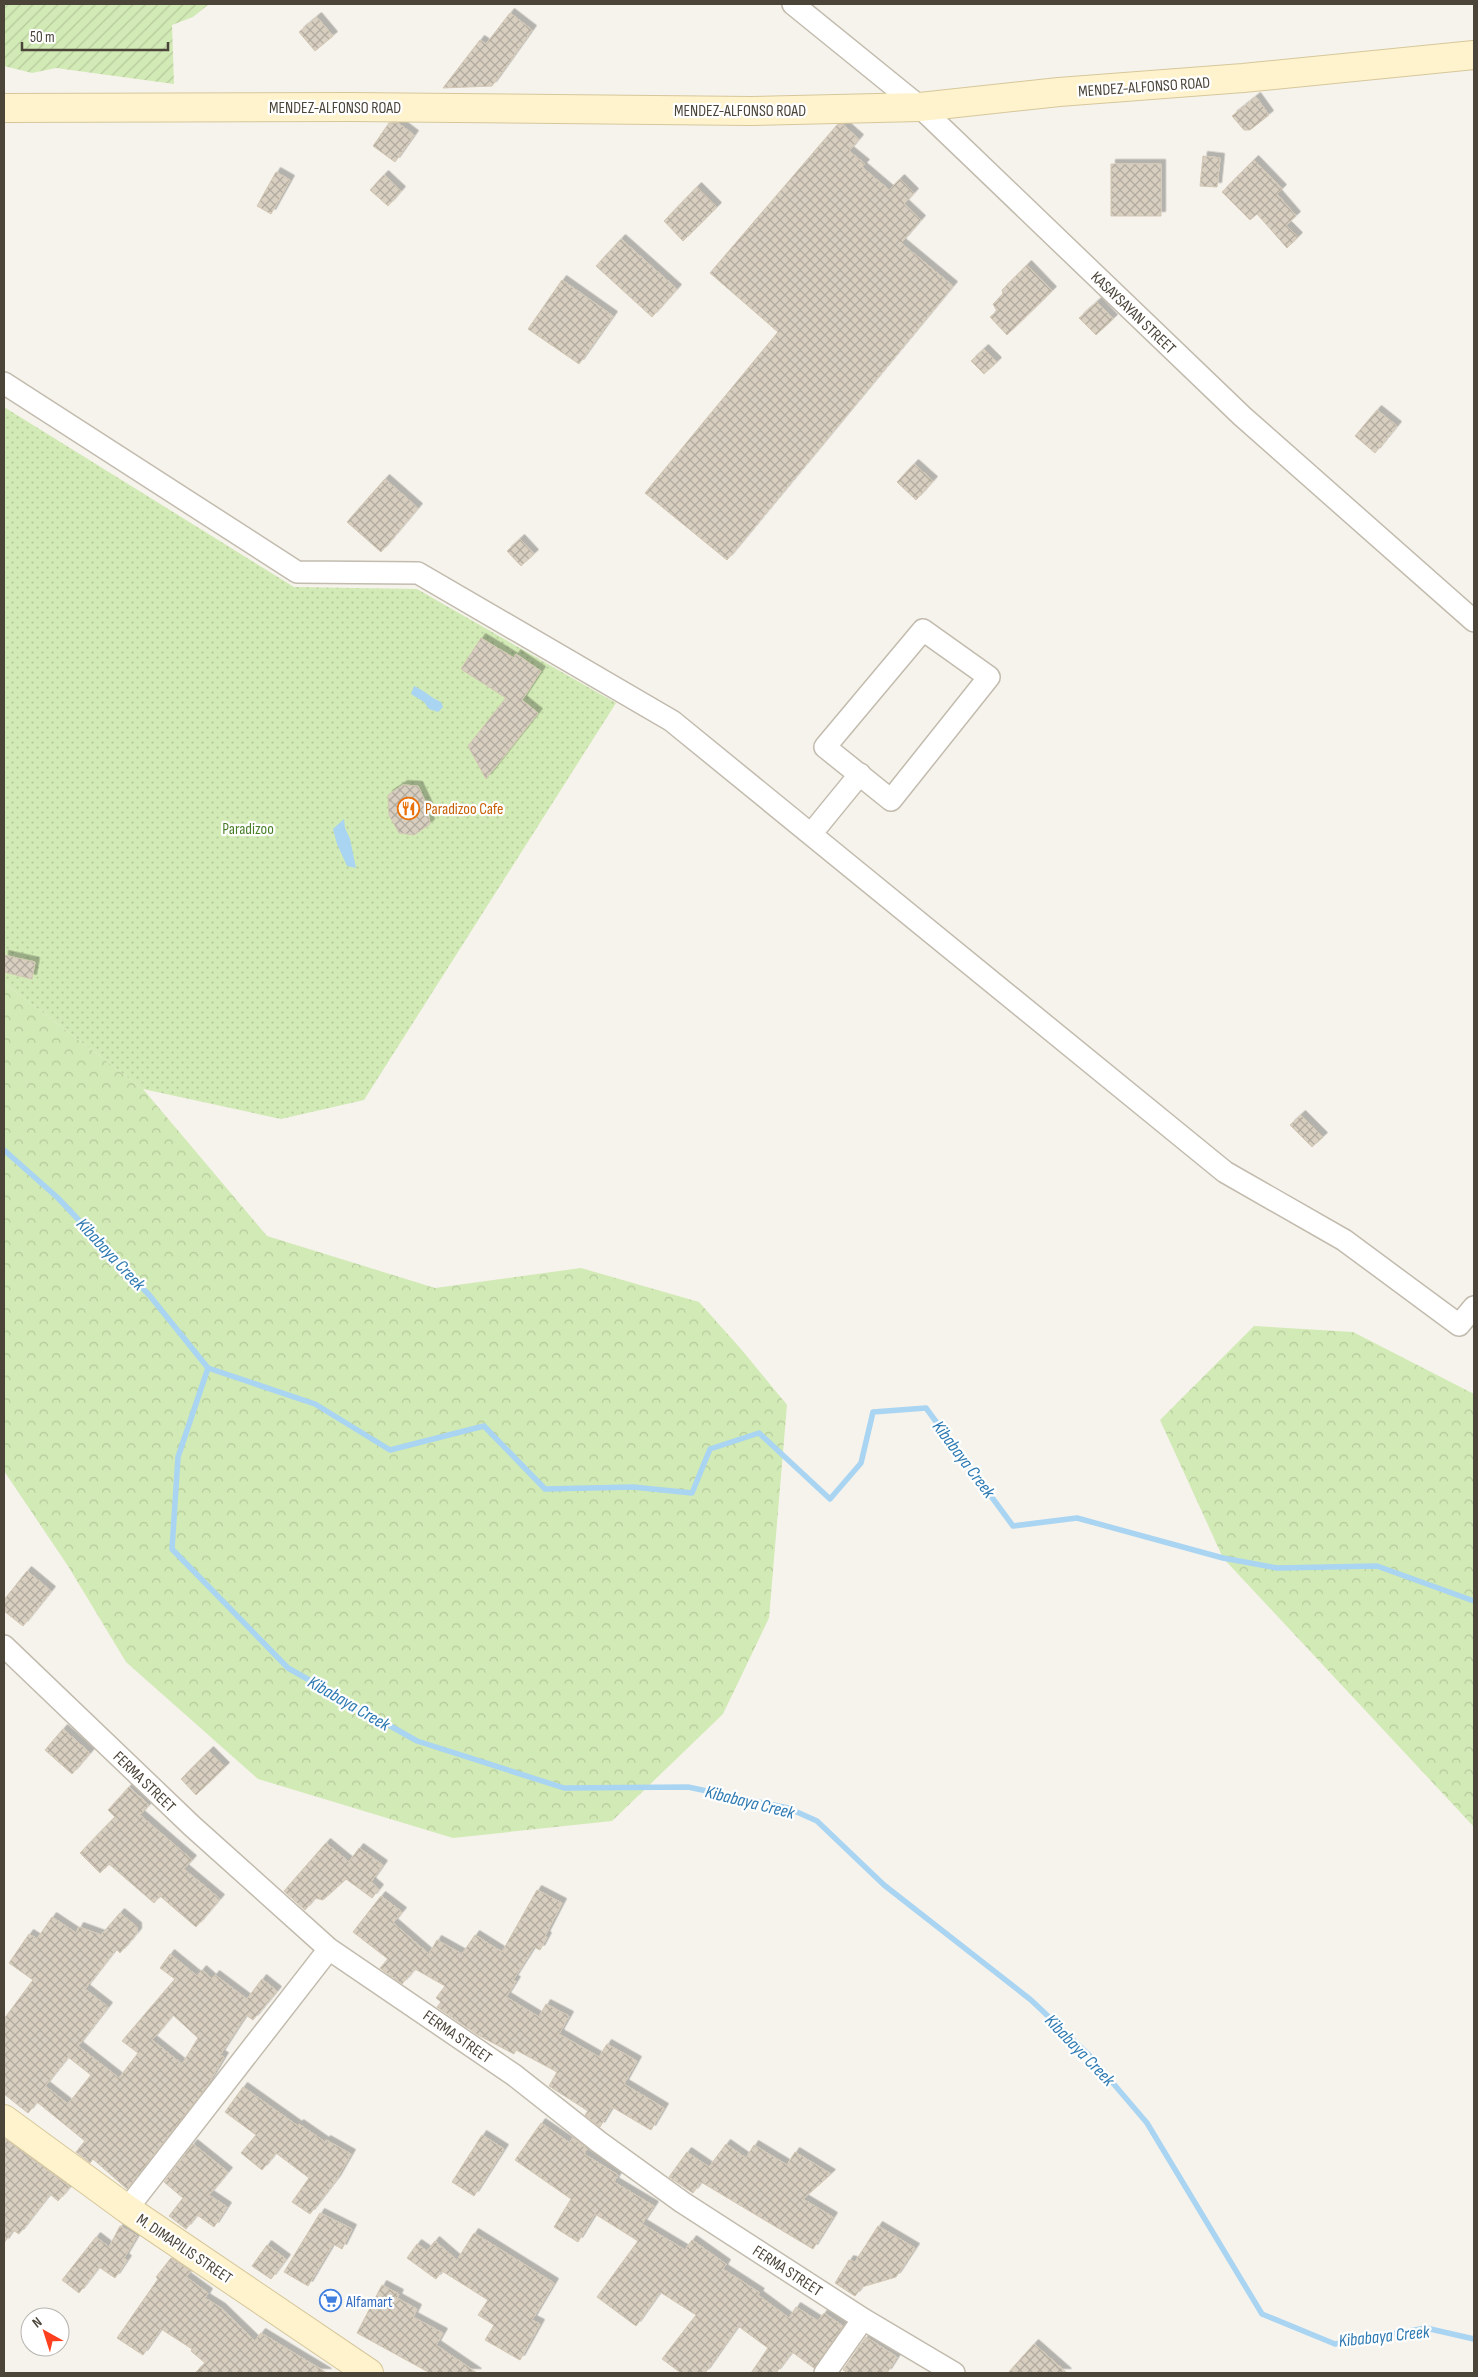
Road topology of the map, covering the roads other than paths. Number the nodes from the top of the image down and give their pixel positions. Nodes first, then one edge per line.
1 (793, 4) edge
2 (1474, 55) edge
3 (920, 107) junction
4 (4, 108) edge
5 (4, 383) edge
6 (1474, 620) edge
7 (860, 774) junction
8 (811, 834) junction
9 (1474, 1307) edge
10 (4, 1646) edge
11 (329, 1949) junction
12 (4, 2119) edge
13 (127, 2209) junction
14 (863, 2319) junction
15 (369, 2373) edge
16 (825, 2373) edge
17 (954, 2373) edge

1 - 3 street, KASAYSAYAN STREET
2 - 3 main road, MENDEZ-ALFONSO ROAD
3 - 4 main road, MENDEZ-ALFONSO ROAD
3 - 6 street, KASAYSAYAN STREET
5 - 8 street
7 - 7 street
7 - 8 street
8 - 9 street
10 - 11 street, FERMA STREET
11 - 13 street
11 - 14 street, FERMA STREET
12 - 13 main road, M. DIMAPILIS STREET
13 - 15 main road, M. DIMAPILIS STREET
14 - 16 street
14 - 17 street, FERMA STREET

